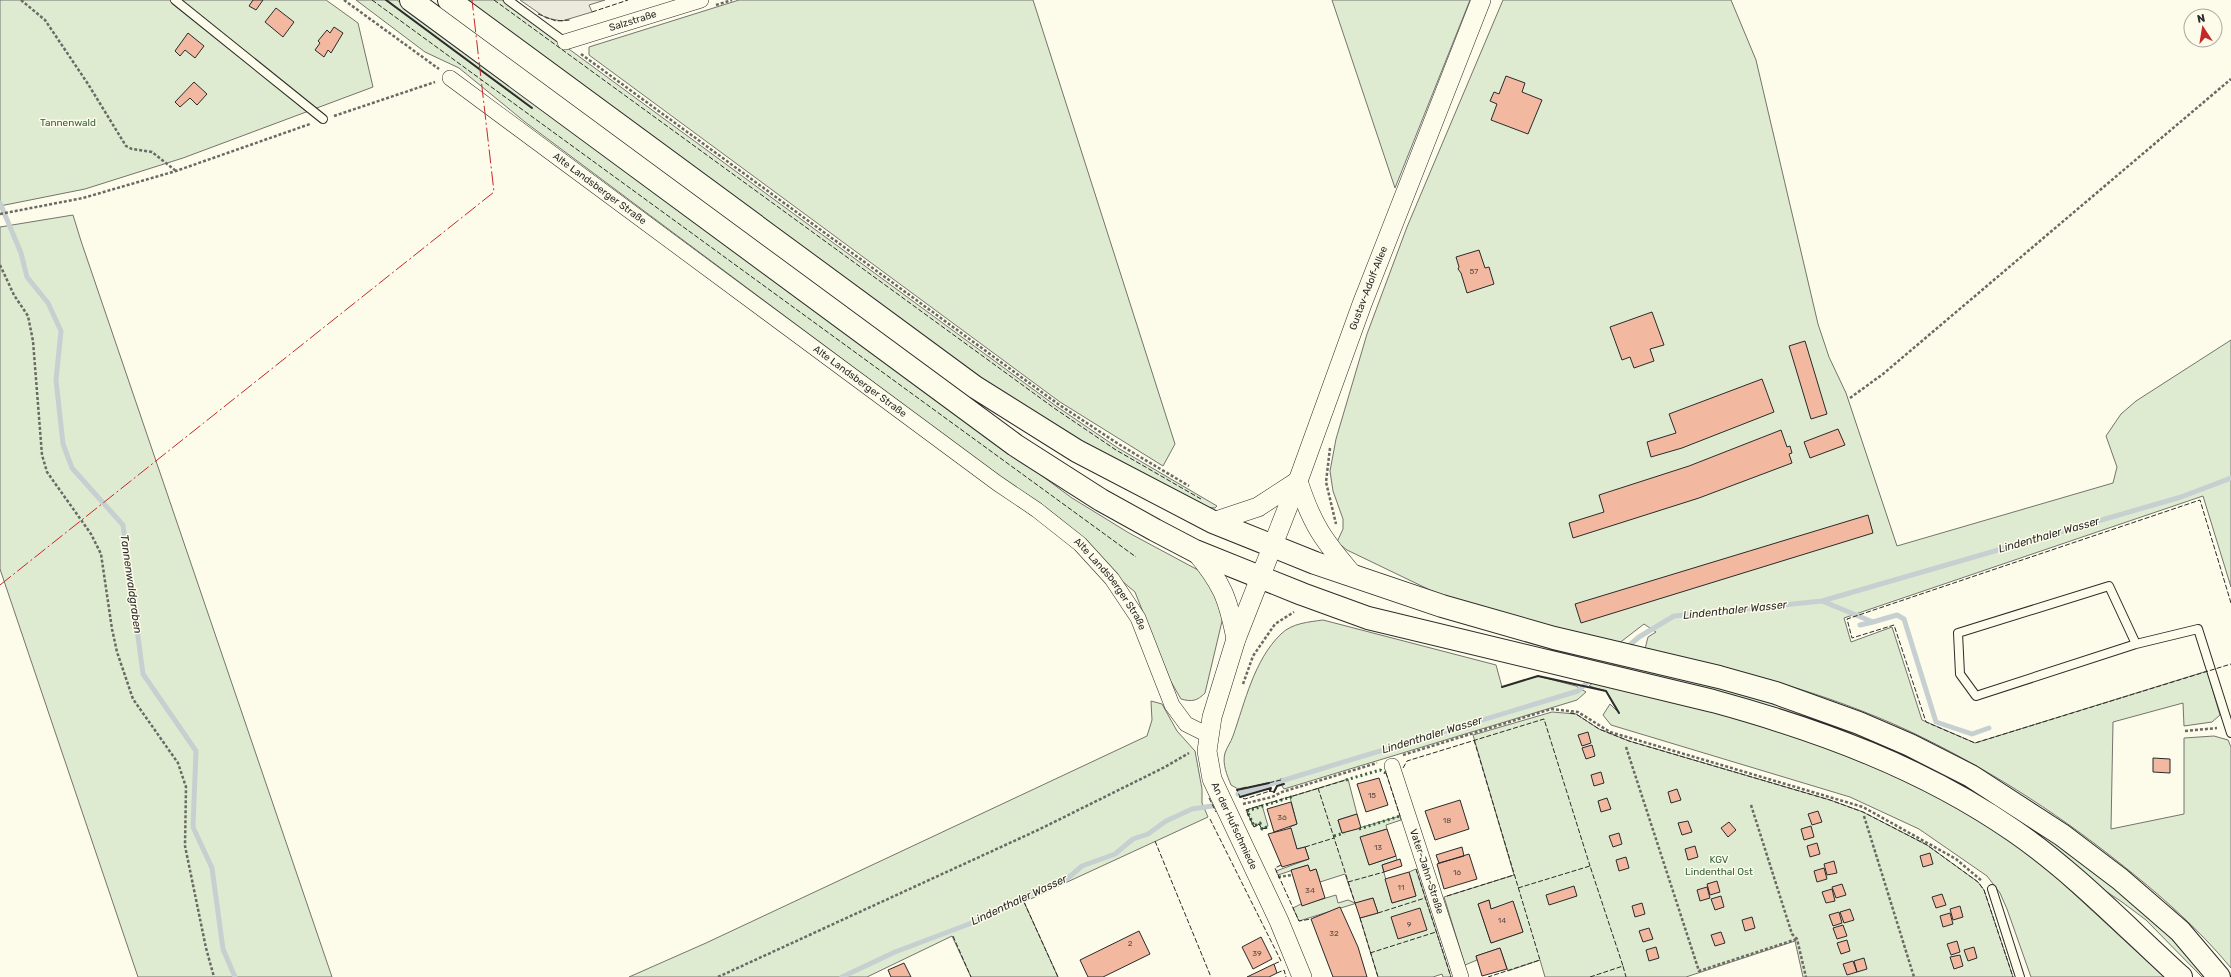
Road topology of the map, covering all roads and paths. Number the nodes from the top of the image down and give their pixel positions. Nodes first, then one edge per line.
1 (21, 0) edge
2 (175, 0) edge
3 (344, 0) edge
4 (411, 0) edge
5 (449, 0) edge
6 (508, 0) edge
7 (701, 0) edge
8 (1481, 0) edge
9 (565, 42) junction
10 (450, 78) joint
11 (2231, 79) edge
12 (323, 119) dead end
13 (232, 151) dead end
14 (176, 171) junction
15 (0, 214) edge
16 (0, 265) edge
17 (1850, 398) dead end
18 (1298, 481) junction
19 (1190, 486) dead end
20 (1213, 522) junction
21 (1271, 547) junction
22 (1195, 550) junction
23 (1354, 576) junction
24 (1260, 578) junction
25 (1275, 624) dead end
26 (1236, 639) junction
27 (2136, 644) junction
28 (1240, 690) dead end
29 (2230, 730) edge
30 (2185, 731) dead end
31 (1208, 735) junction
32 (1626, 747) dead end
33 (1418, 750) dead end
34 (1377, 763) dead end
35 (1392, 766) dead end
36 (1222, 804) junction
37 (1750, 805) dead end
38 (1864, 816) dead end
39 (1292, 875) dead end
40 (1274, 879) dead end
41 (1992, 889) joint
42 (1797, 938) junction
43 (214, 977) edge
44 (718, 977) edge
45 (1302, 977) edge
46 (1461, 977) edge
47 (1806, 977) edge
48 (1914, 977) edge
49 (2020, 977) edge
50 (2181, 977) edge
51 (2219, 977) edge

1 - 14 path
2 - 12 lane
3 - 10 path
4 - 22 main road
5 - 20 main road
6 - 9 lane
7 - 9 street, Salzstraße
8 - 18 street, Gustav-Adolf-Allee
9 - 19 path
10 - 31 street, Alte Landsberger Straße
11 - 17 path
13 - 14 path
14 - 15 path
16 - 43 path
18 - 20 street
18 - 21 street, Gustav-Adolf-Allee
18 - 23 street
20 - 21 main road
21 - 23 main road
21 - 24 street, Gustav-Adolf-Allee
22 - 24 main road
22 - 26 street
23 - 51 main road
24 - 26 street, An der Hufschmiede
24 - 50 main road
25 - 28 path
26 - 31 street, An der Hufschmiede
27 - 27 lane
27 - 29 lane
29 - 30 path
31 - 36 street, An der Hufschmiede
31 - 44 path
32 - 42 path
33 - 41 path
34 - 36 path
35 - 46 street, Vater-Jahn-Straße
36 - 45 street, An der Hufschmiede
37 - 42 path
38 - 48 path
39 - 40 path
41 - 49 lane
42 - 47 path

